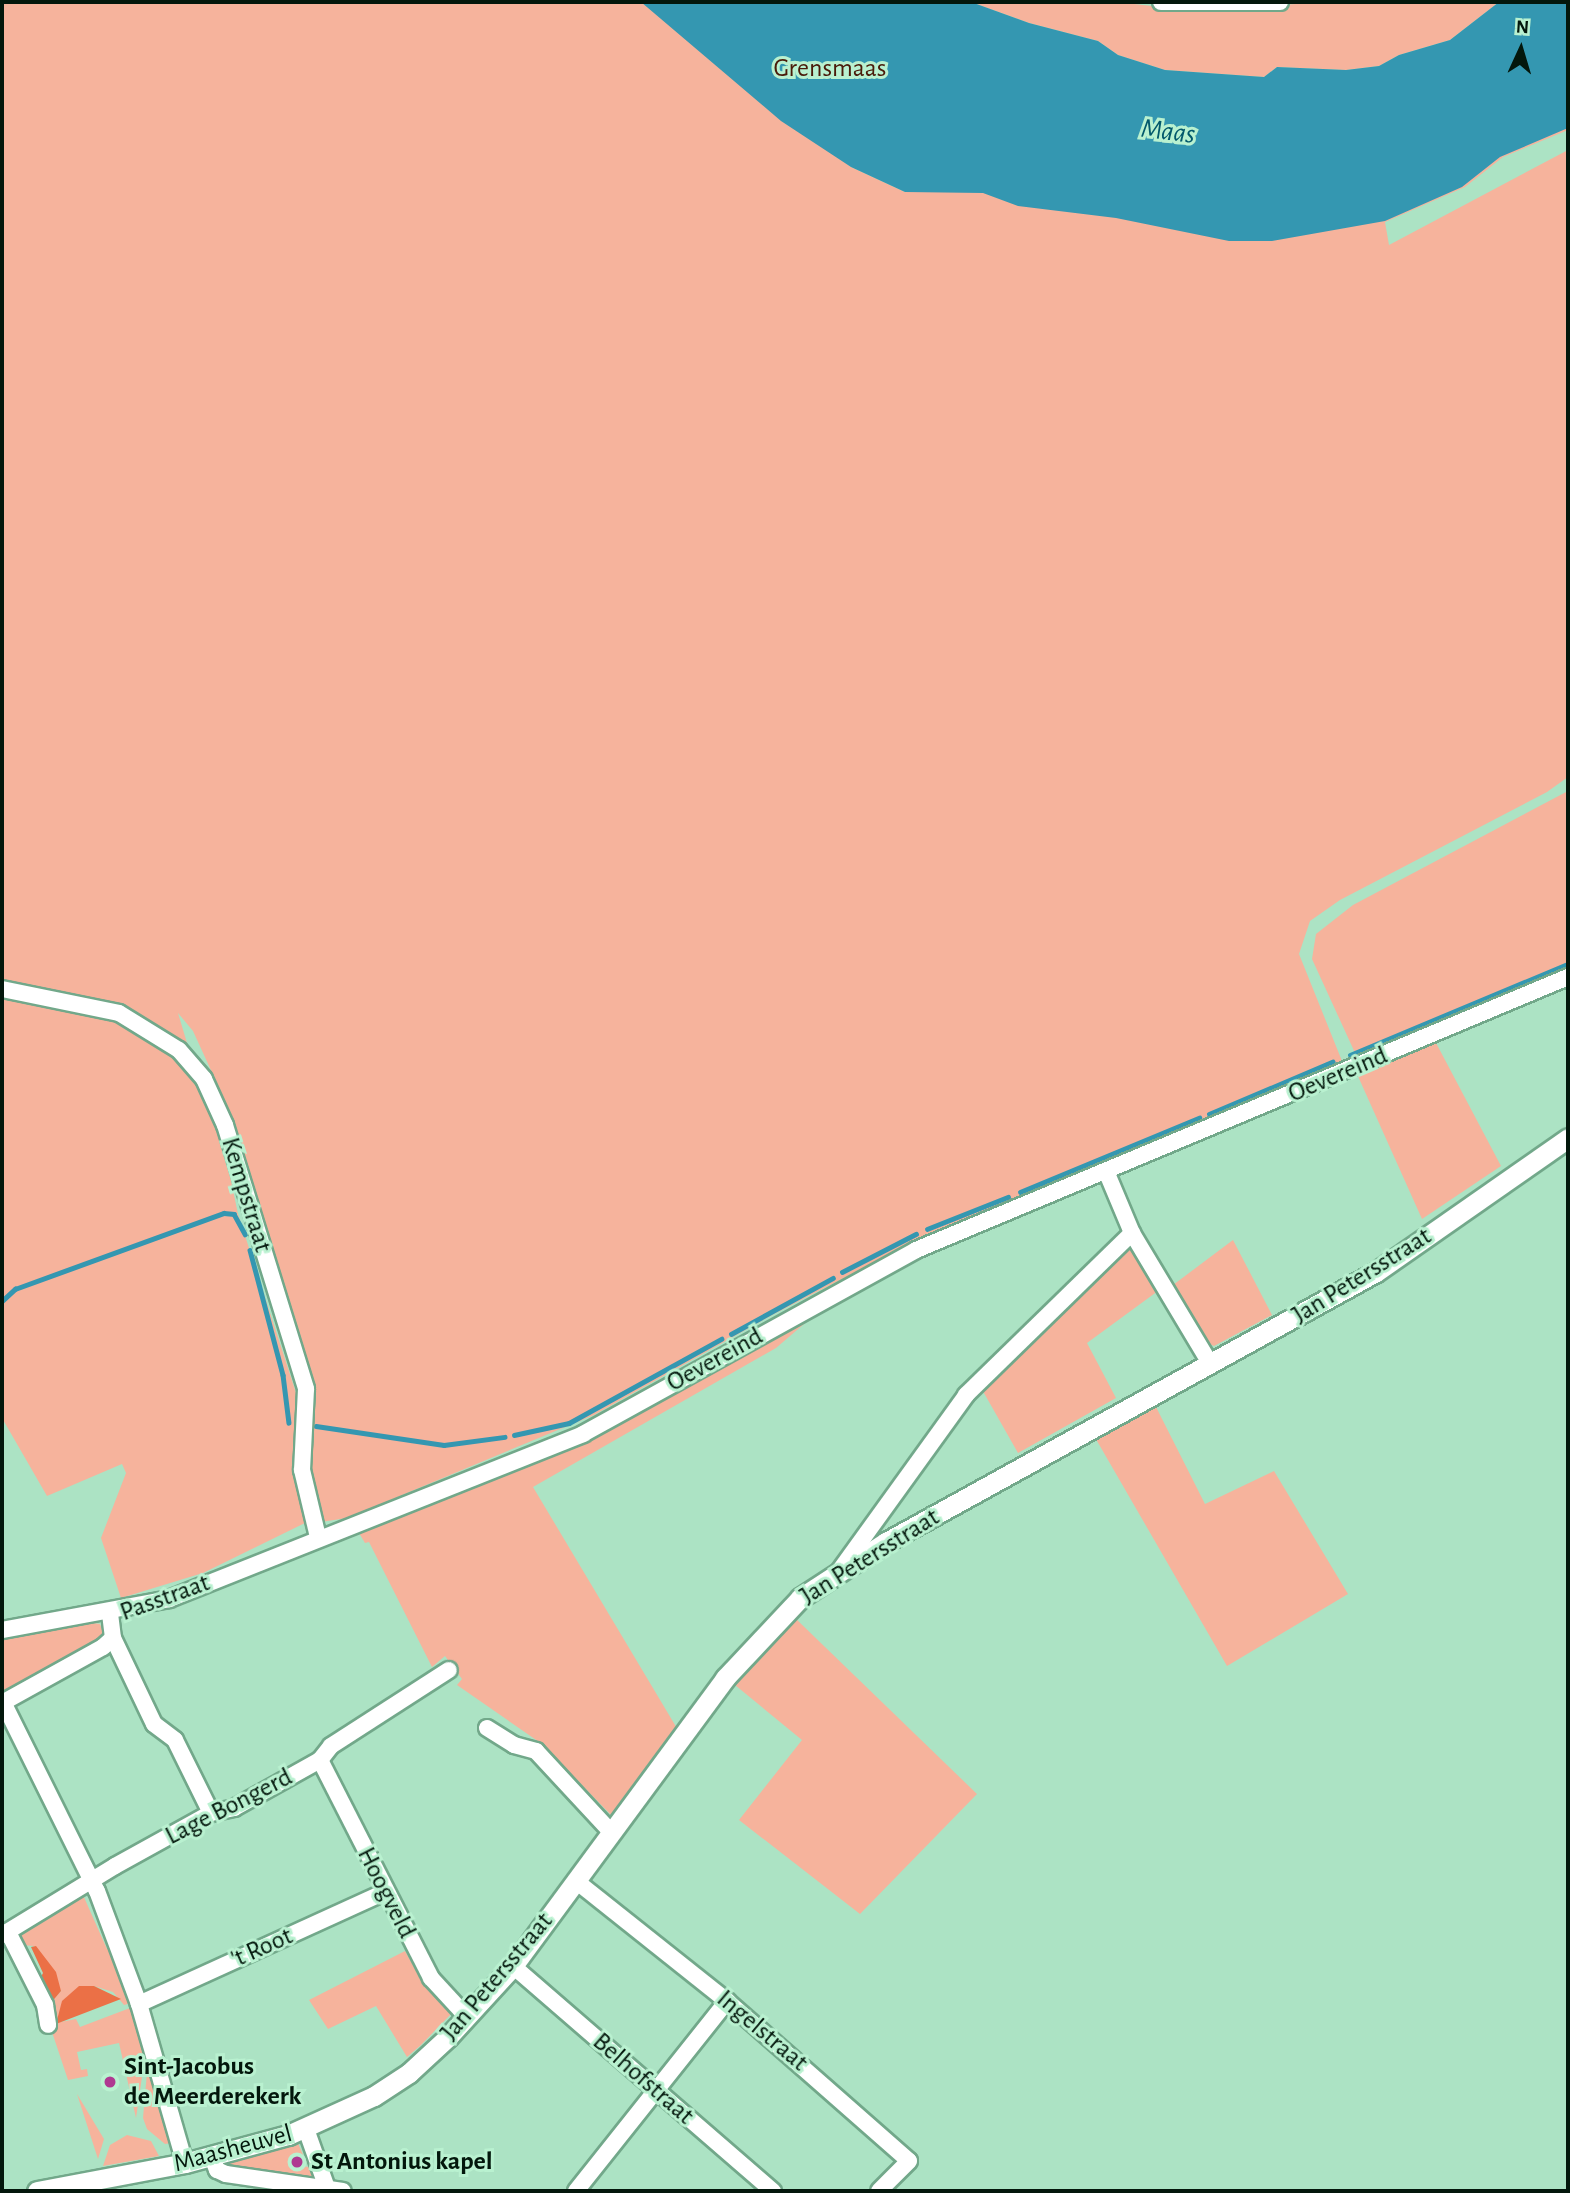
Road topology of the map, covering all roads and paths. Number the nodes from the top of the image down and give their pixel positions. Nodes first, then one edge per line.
1 (1161, 2) edge
2 (1280, 2) edge
3 (1568, 976) edge
4 (2, 989) edge
5 (1568, 1138) edge
6 (1106, 1171) junction
7 (1132, 1233) junction
8 (1211, 1365) junction
9 (318, 1536) junction
10 (839, 1572) junction
11 (110, 1613) junction
12 (2, 1630) edge
13 (113, 1638) junction
14 (449, 1670) dead end
15 (2, 1702) edge
16 (488, 1728) dead end
17 (320, 1760) junction
18 (211, 1813) junction
19 (612, 1833) junction
20 (576, 1881) junction
21 (93, 1882) junction
22 (385, 1892) junction
23 (5, 1934) edge
24 (513, 1966) junction
25 (727, 2001) junction
26 (139, 2004) junction
27 (467, 2017) junction
28 (48, 2025) dead end
29 (657, 2091) junction
30 (306, 2129) junction
31 (212, 2157) junction
32 (185, 2163) junction
33 (327, 2188) junction
34 (37, 2191) edge
35 (343, 2191) edge
36 (576, 2191) edge
37 (773, 2191) edge
38 (879, 2191) edge

1 - 2 street
3 - 6 street, Oevereind
4 - 9 street, Kempstraat
5 - 8 street, Jan Petersstraat
6 - 7 street
6 - 9 street, Oevereind
7 - 8 street
7 - 10 street
8 - 10 street, Jan Petersstraat
9 - 11 street, Passtraat
10 - 19 street, Jan Petersstraat
11 - 12 street
11 - 13 street, Passtraat
13 - 15 street, Passtraat
13 - 18 street
14 - 17 street, Lage Bongerd
15 - 21 street
16 - 19 street
17 - 18 street, Lage Bongerd
17 - 22 street, Hoogveld
18 - 21 street, Lage Bongerd
19 - 20 street, Jan Petersstraat
20 - 24 street, Jan Petersstraat
20 - 25 street, Ingelstraat
21 - 23 street, Lage Bongerd
21 - 26 street
22 - 26 street, 't Root
22 - 27 street, Hoogveld
23 - 28 street
24 - 27 street, Jan Petersstraat
24 - 29 street, Belhofstraat
25 - 29 street
25 - 38 street, Ingelstraat
26 - 32 street
27 - 30 street, Jan Petersstraat
29 - 36 street
29 - 37 street, Belhofstraat
30 - 31 street, Maasheuvel
30 - 33 street
31 - 32 street, Maasheuvel
31 - 33 street
32 - 34 street, Maasheuvel
33 - 35 street

